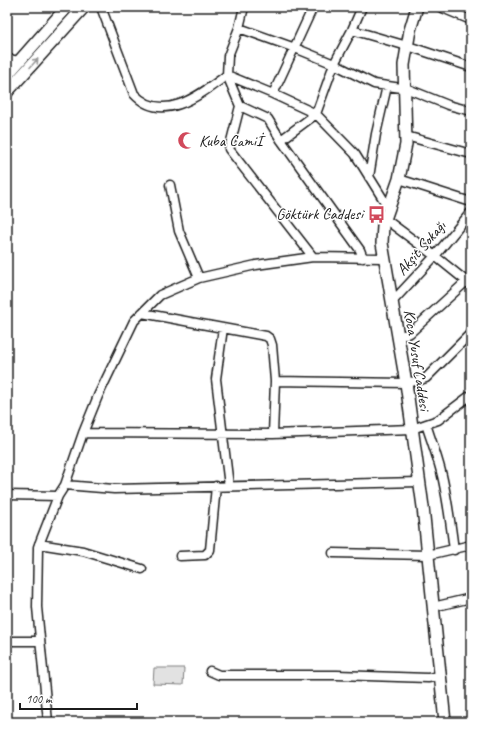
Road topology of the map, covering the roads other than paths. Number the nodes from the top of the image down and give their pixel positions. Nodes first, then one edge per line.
1 (67, 7) edge
2 (84, 7) edge
3 (101, 7) edge
4 (244, 7) edge
5 (313, 7) edge
6 (362, 7) edge
7 (416, 7) edge
8 (440, 7) edge
9 (471, 20) edge
10 (239, 28) junction
11 (352, 30) junction
12 (407, 46) junction
13 (295, 48) junction
14 (7, 59) edge
15 (20, 61) junction
16 (334, 64) junction
17 (471, 67) edge
18 (7, 75) edge
19 (227, 75) junction
20 (388, 86) junction
21 (405, 89) junction
22 (7, 92) edge
23 (273, 94) junction
24 (240, 106) junction
25 (471, 111) edge
26 (316, 114) junction
27 (406, 136) junction
28 (281, 140) junction
29 (471, 154) edge
30 (369, 177) junction
31 (399, 179) junction
32 (170, 185) dead end
33 (471, 202) edge
34 (388, 207) junction
35 (471, 212) edge
36 (385, 219) junction
37 (435, 256) junction
38 (313, 257) junction
39 (363, 258) junction
40 (384, 258) junction
41 (199, 278) junction
42 (470, 281) edge
43 (392, 302) junction
44 (142, 313) junction
45 (223, 328) junction
46 (471, 333) edge
47 (398, 337) junction
48 (275, 381) junction
49 (406, 383) junction
50 (471, 395) edge
51 (426, 424) junction
52 (412, 429) junction
53 (83, 433) junction
54 (222, 434) junction
55 (273, 434) junction
56 (419, 482) junction
57 (65, 486) junction
58 (216, 486) junction
59 (229, 486) junction
60 (7, 495) edge
61 (58, 496) junction
62 (39, 544) junction
63 (471, 545) edge
64 (454, 550) junction
65 (333, 553) dead end
66 (428, 555) junction
67 (180, 556) dead end
68 (142, 569) dead end
69 (471, 598) edge
70 (433, 607) junction
71 (40, 641) junction
72 (7, 642) edge
73 (210, 671) dead end
74 (440, 676) junction
75 (48, 722) edge
76 (445, 722) edge

1 - 15 street
22 -> 2 street
3 - 19 street
4 - 10 street
5 - 13 street
6 - 11 street
7 - 12 street, Koca Yusuf Caddesi
8 - 9 street
10 - 13 street
10 - 19 street
11 - 12 street
11 - 16 street
12 - 17 street
12 - 21 street, Koca Yusuf Caddesi
13 - 16 street
13 - 23 street
14 - 15 street
15 - 18 street
16 - 20 street
16 - 26 street
19 - 23 street
19 - 24 street
20 - 21 street
20 - 30 street
21 - 25 street
21 - 27 street, Koca Yusuf Caddesi
23 - 26 street
24 - 28 street
24 - 38 street
26 - 28 street
26 - 30 street
27 - 29 street
27 - 31 street, Koca Yusuf Caddesi
28 - 39 street
30 - 34 street
31 - 33 street
31 - 34 street, Koca Yusuf Caddesi
32 - 41 street
34 - 36 street, Koca Yusuf Caddesi
35 - 37 street, Akşit Sokağı
36 - 37 street
36 - 40 street, Koca Yusuf Caddesi
37 - 42 street
37 - 43 street, Akşit Sokağı
38 - 39 street
38 - 41 street
39 - 40 street
40 - 43 street, Koca Yusuf Caddesi
41 - 44 street
42 - 47 street
43 - 47 street, Koca Yusuf Caddesi
44 - 45 street
44 - 53 street
45 - 48 street
45 - 54 street
46 - 49 street
47 - 49 street, Koca Yusuf Caddesi
48 - 49 street
48 - 55 street
49 - 52 street, Koca Yusuf Caddesi
50 - 51 street
51 - 52 street
51 - 64 street
52 - 55 street
52 - 56 street, Koca Yusuf Caddesi
53 - 54 street
53 - 57 street
54 - 55 street
54 - 59 street
56 - 59 street
56 - 66 street, Koca Yusuf Caddesi
57 - 58 street
57 - 61 street
58 - 59 street
58 - 67 street
60 - 61 street
61 - 62 street
62 - 68 street
62 - 71 street
63 - 64 street
64 - 66 street
65 - 66 street
66 - 70 street, Koca Yusuf Caddesi
69 - 70 street
70 - 74 street, Koca Yusuf Caddesi
71 - 72 street
71 - 75 street
73 - 74 street
74 - 76 street, Koca Yusuf Caddesi

